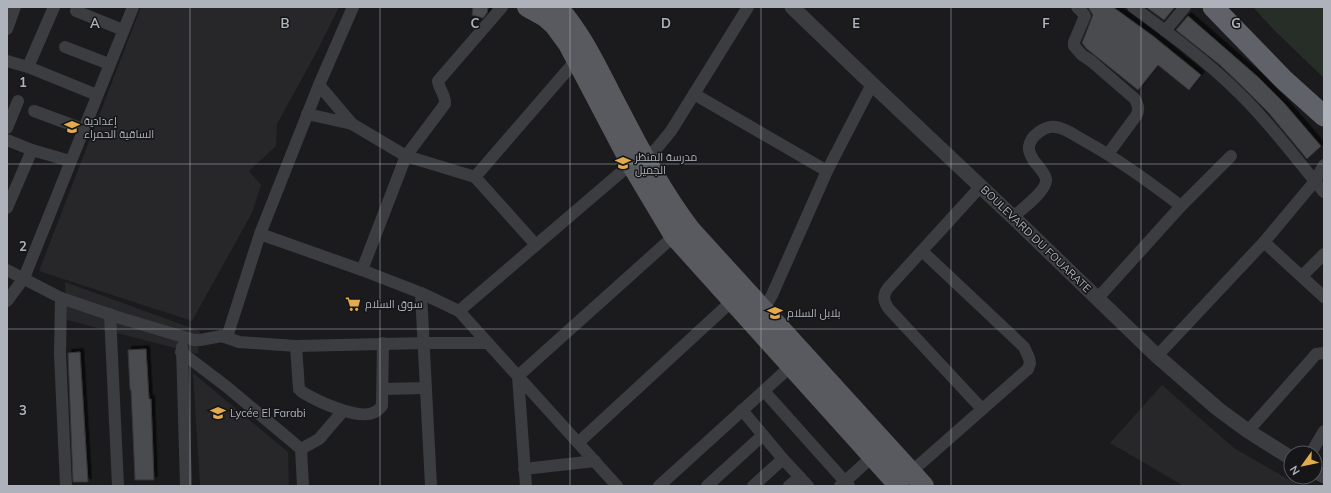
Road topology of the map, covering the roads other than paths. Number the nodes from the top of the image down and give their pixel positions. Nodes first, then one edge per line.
1 (15, 7) edge
2 (54, 7) edge
3 (133, 7) edge
4 (352, 7) edge
5 (502, 7) edge
6 (527, 7) edge
7 (558, 7) edge
8 (748, 7) edge
9 (792, 7) edge
10 (1077, 7) edge
11 (1133, 7) edge
12 (1185, 7) edge
13 (1213, 7) edge
14 (1229, 7) edge
15 (76, 10) dead end
16 (8, 23) edge
17 (123, 30) junction
18 (1165, 31) junction
19 (65, 47) dead end
20 (577, 59) junction
21 (7, 61) edge
22 (109, 64) junction
23 (28, 67) junction
24 (872, 84) junction
25 (319, 85) junction
26 (694, 94) junction
27 (97, 95) junction
28 (18, 101) dead end
29 (1324, 101) edge
30 (34, 112) dead end
31 (307, 114) junction
32 (1324, 116) edge
33 (352, 124) junction
34 (7, 128) edge
35 (83, 130) junction
36 (7, 140) edge
37 (32, 150) junction
38 (1108, 154) junction
39 (406, 156) junction
40 (1231, 156) dead end
41 (70, 161) junction
42 (638, 161) junction
43 (1324, 166) edge
44 (827, 171) junction
45 (475, 178) junction
46 (1315, 181) junction
47 (981, 186) junction
48 (1324, 192) edge
49 (1181, 206) junction
50 (7, 208) edge
51 (1014, 217) junction
52 (260, 234) junction
53 (674, 236) junction
54 (1264, 242) junction
55 (536, 245) junction
56 (922, 252) junction
57 (1324, 254) edge
58 (7, 270) edge
59 (362, 270) junction
60 (1302, 276) junction
61 (24, 278) junction
62 (421, 293) junction
63 (1324, 297) edge
64 (61, 298) junction
65 (1098, 299) junction
66 (7, 301) edge
67 (732, 301) junction
68 (764, 309) junction
69 (459, 311) junction
70 (114, 316) junction
71 (182, 336) junction
72 (227, 337) junction
73 (383, 343) junction
74 (424, 343) junction
75 (488, 343) junction
76 (296, 346) junction
77 (182, 352) junction
78 (1324, 353) edge
79 (1157, 356) junction
80 (791, 366) junction
81 (518, 376) junction
82 (426, 388) junction
83 (384, 389) junction
84 (764, 391) junction
85 (982, 409) junction
86 (742, 410) junction
87 (343, 411) junction
88 (1324, 431) edge
89 (1248, 432) junction
90 (763, 435) junction
91 (579, 442) junction
92 (1316, 445) edge
93 (301, 449) junction
94 (1283, 453) edge
95 (873, 456) junction
96 (783, 460) junction
97 (596, 461) junction
98 (524, 469) junction
99 (804, 481) edge
100 (911, 481) edge
101 (844, 484) edge
102 (66, 486) edge
103 (118, 486) edge
104 (126, 486) edge
105 (186, 486) edge
106 (303, 486) edge
107 (431, 486) edge
108 (526, 486) edge
109 (617, 486) edge
110 (660, 486) edge
111 (707, 486) edge
112 (753, 486) edge
113 (790, 486) edge

1 - 16 street
2 - 23 street
3 - 17 street
4 - 25 street
5 - 39 street
6 - 20 main road
7 - 42 main road
8 - 26 street
9 - 24 street, BOULEVARD DU FOUARATE
10 - 38 street
11 - 18 street
12 - 18 street
13 - 32 highway
14 - 29 highway
15 - 17 street
17 - 22 street
18 - 46 street
19 - 22 street
20 - 42 main road
20 - 45 street
21 - 23 street
22 - 27 street
23 - 27 street
24 - 44 street
24 - 47 street, BOULEVARD DU FOUARATE
25 - 31 street
25 - 33 street
26 - 42 street
26 - 44 street
27 - 35 street
28 - 34 street
30 - 35 street
31 - 33 street
31 - 52 street
33 - 39 street
35 - 41 street
36 - 37 street
37 - 41 street
37 - 50 street
38 - 49 street
38 - 51 street
39 - 45 street
39 - 59 street
40 - 49 street
41 - 61 street
42 - 53 main road
42 - 55 street
42 - 68 main road
43 - 46 street
44 - 68 street
45 - 55 street
46 - 48 street
46 - 54 street
47 - 51 street, BOULEVARD DU FOUARATE
47 - 56 street
49 - 65 street
51 - 65 street, BOULEVARD DU FOUARATE
52 - 59 street
52 - 72 street
53 - 67 main road
53 - 81 street
54 - 60 street
54 - 79 street
55 - 69 street
56 - 85 street
56 - 85 street
57 - 60 street
58 - 61 street
59 - 62 street
60 - 63 street
61 - 64 street
61 - 66 street
62 - 69 street
62 - 74 street
64 - 70 street
64 - 102 street
65 - 79 street, BOULEVARD DU FOUARATE
67 - 80 main road
67 - 91 street
68 - 100 main road
69 - 75 street
70 - 71 street
70 - 103 street
70 - 104 street
71 - 72 street
71 - 77 street
72 - 76 street
73 - 74 street
73 - 76 street
73 - 83 street
74 - 75 street
74 - 82 street
75 - 81 street
76 - 87 street
77 - 93 street
77 - 105 street
78 - 89 street
79 - 89 street, BOULEVARD DU FOUARATE
80 - 84 street
80 - 95 main road
81 - 91 street
81 - 98 street
82 - 83 street
82 - 107 street
83 - 87 street
84 - 86 street
84 - 101 street
85 - 100 street
86 - 90 street
86 - 110 street
87 - 93 street
88 - 92 street
89 - 94 street, BOULEVARD DU FOUARATE
90 - 96 street
90 - 111 street
91 - 97 street
93 - 106 street
95 - 100 main road
95 - 101 street
96 - 99 street
96 - 112 street
97 - 98 street
97 - 109 street
98 - 108 street
99 - 113 street

